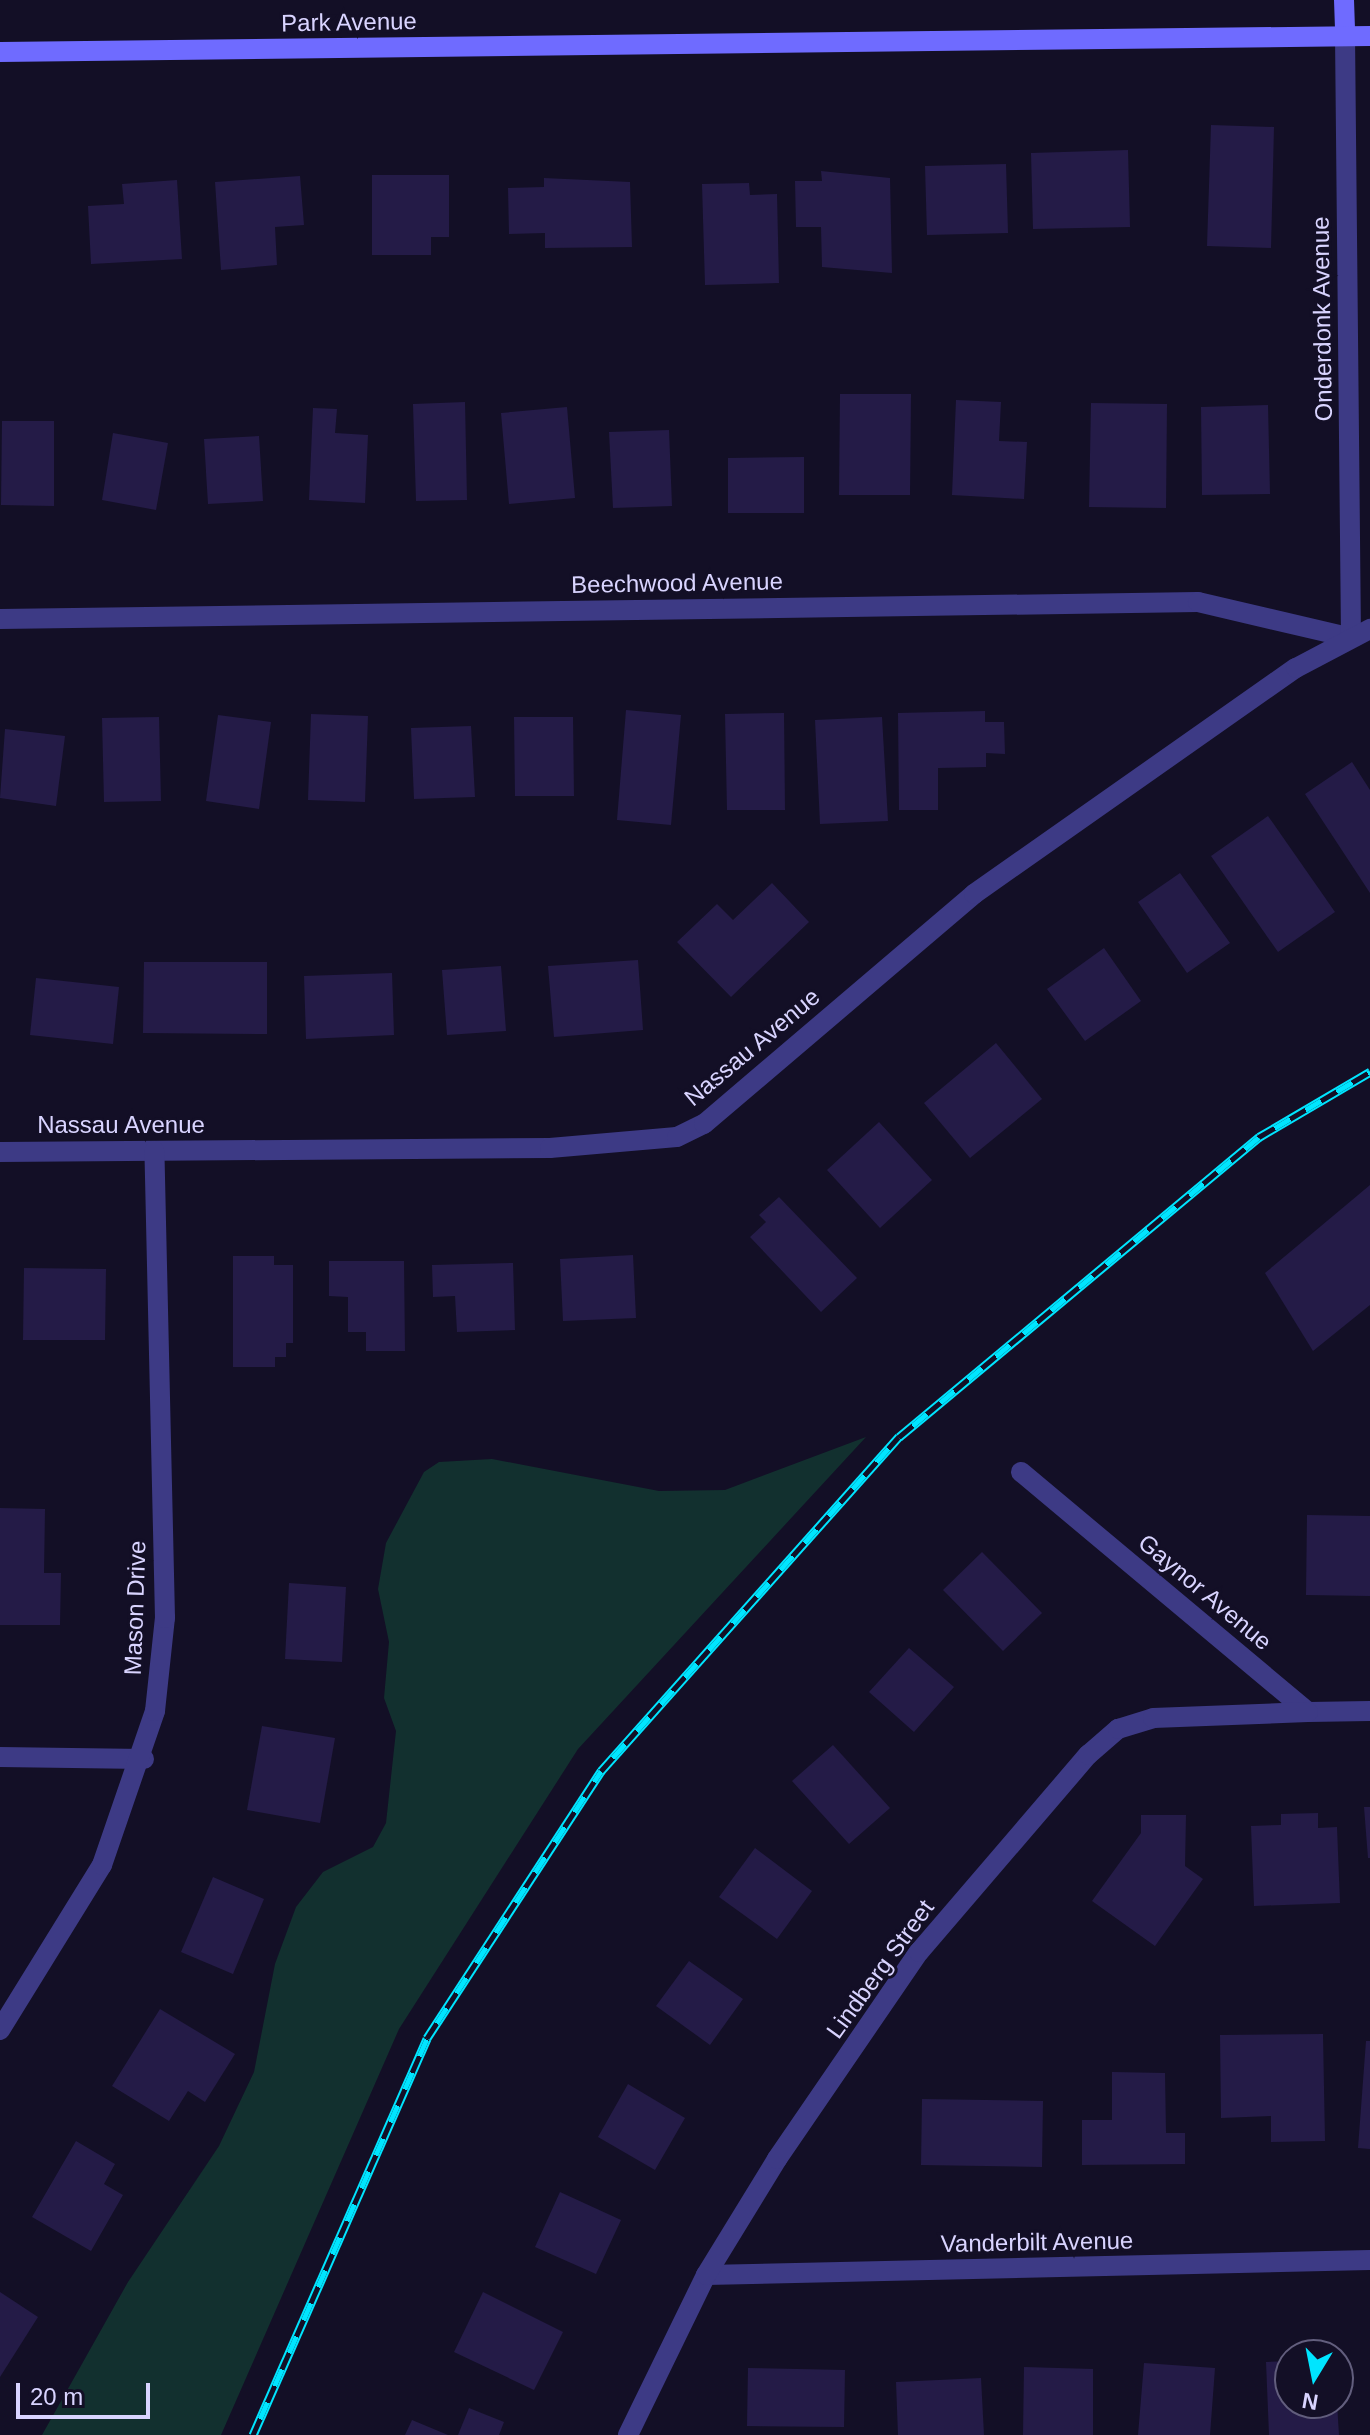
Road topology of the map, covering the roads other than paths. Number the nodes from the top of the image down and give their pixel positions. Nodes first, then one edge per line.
1 (1344, 0) edge
2 (1345, 36) junction
3 (1370, 36) edge
4 (0, 52) edge
5 (0, 619) edge
6 (1361, 633) edge
7 (154, 1151) junction
8 (0, 1152) edge
9 (1021, 1472) dead end
10 (1370, 1711) edge
11 (1308, 1712) junction
12 (0, 1757) edge
13 (144, 1759) junction
14 (0, 2030) edge
15 (1370, 2260) edge
16 (706, 2275) junction
17 (628, 2435) edge

1 - 2 street, Onderdonk Avenue
2 - 3 street, Park Avenue
2 - 4 street, Park Avenue
2 - 6 street, Onderdonk Avenue
5 - 6 street, Beechwood Avenue
6 - 7 street, Nassau Avenue
7 - 8 street, Nassau Avenue
7 - 13 street, Mason Drive
9 - 11 street, Gaynor Avenue
10 - 11 street
11 - 16 street, Lindberg Street
12 - 13 street
13 - 14 street, Mason Drive
15 - 16 street, Vanderbilt Avenue
16 - 17 street, Lindberg Street

